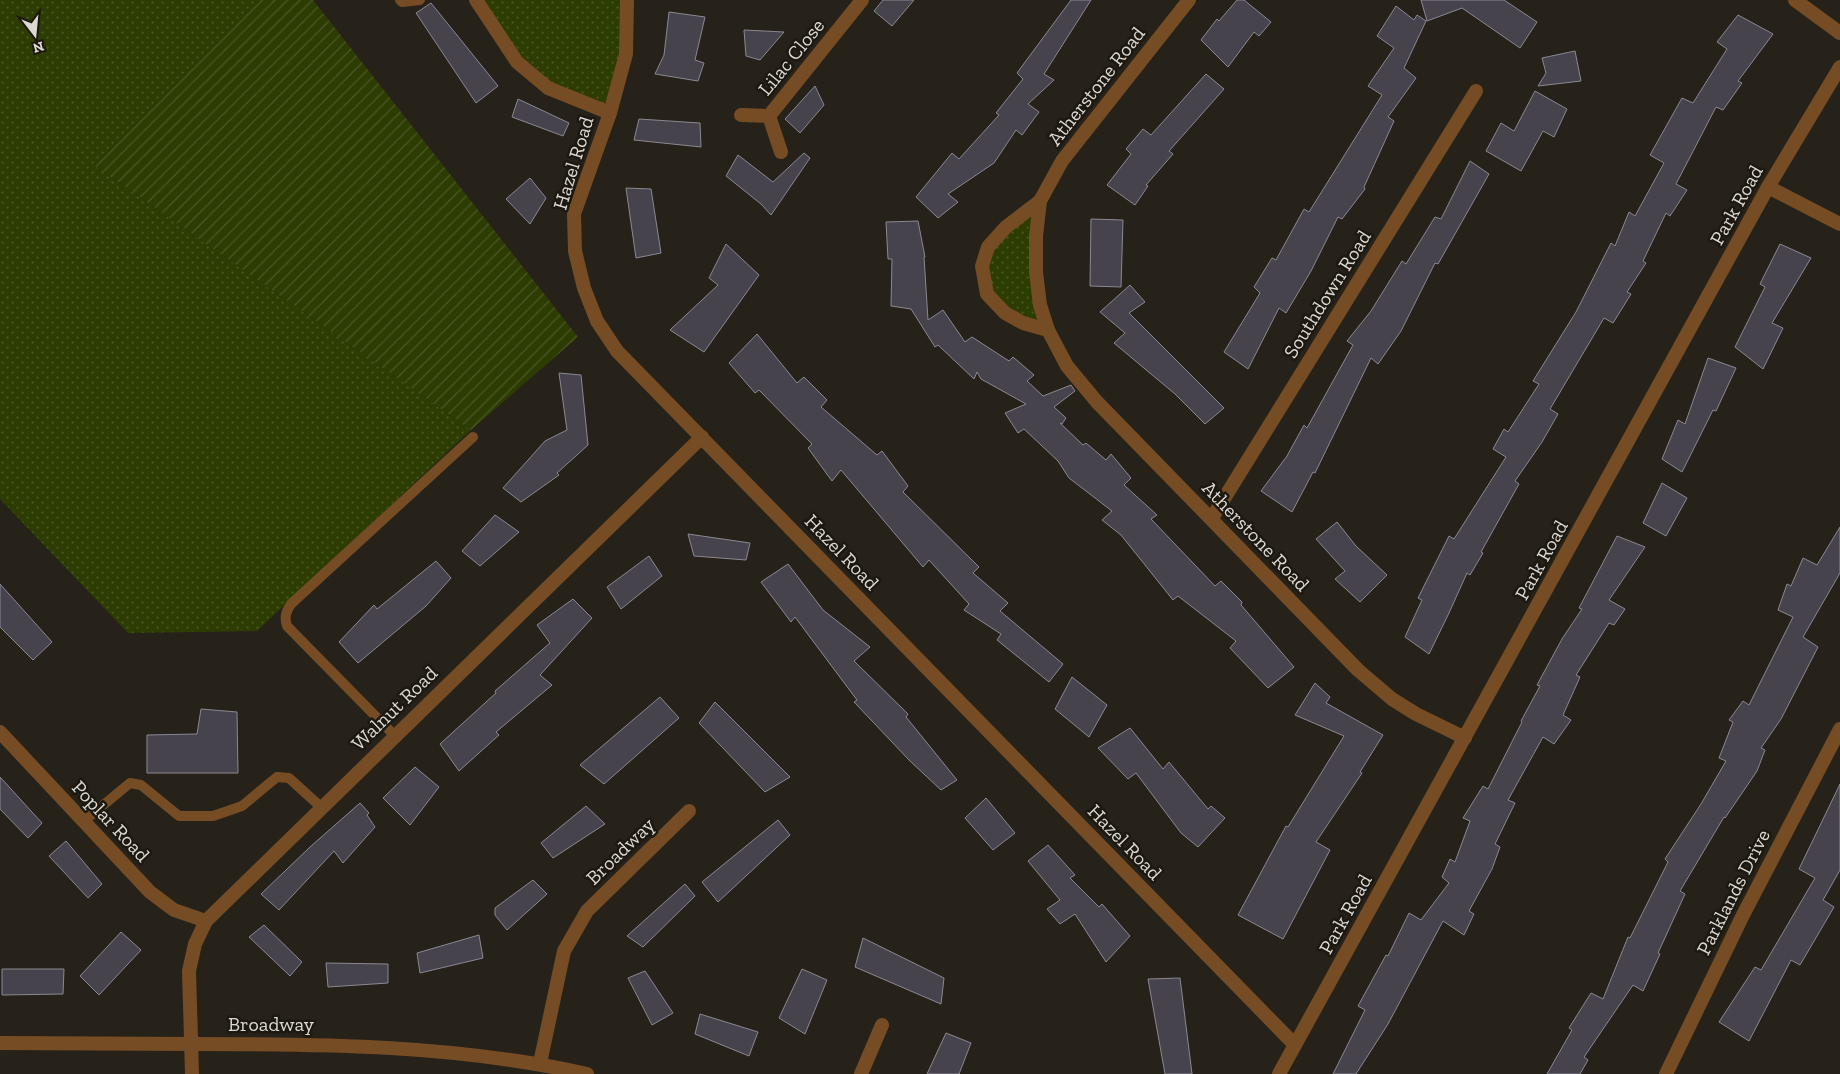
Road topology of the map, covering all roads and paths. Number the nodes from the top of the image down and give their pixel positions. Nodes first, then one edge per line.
1 (400, 0) edge
2 (420, 0) edge
3 (476, 0) edge
4 (627, 0) edge
5 (862, 0) edge
6 (1189, 0) edge
7 (1795, 0) edge
8 (1840, 33) edge
9 (1840, 67) edge
10 (1476, 91) dead end
11 (610, 113) junction
12 (741, 115) dead end
13 (769, 116) junction
14 (781, 152) dead end
15 (1768, 187) junction
16 (1040, 201) junction
17 (1840, 224) edge
18 (1048, 330) junction
19 (473, 437) dead end
20 (702, 437) junction
21 (1212, 518) junction
22 (1840, 729) edge
23 (0, 732) edge
24 (395, 736) junction
25 (1466, 738) junction
26 (322, 808) junction
27 (688, 811) dead end
28 (84, 821) junction
29 (206, 921) junction
30 (882, 1025) dead end
31 (0, 1043) edge
32 (191, 1044) junction
33 (1295, 1045) junction
34 (540, 1063) junction
35 (192, 1074) edge
36 (588, 1074) edge
37 (861, 1074) edge
38 (1279, 1074) edge
39 (1666, 1074) edge

1 - 2 lane
3 - 11 street
4 - 11 street, Hazel Road
5 - 13 street, Lilac Close
6 - 16 street, Atherstone Road
7 - 8 street
9 - 15 street, Park Road
10 - 21 street, Southdown Road
11 - 20 street, Hazel Road
12 - 13 street, Lilac Close
13 - 14 street, Lilac Close
15 - 17 street
15 - 25 street, Park Road
16 - 18 street, Atherstone Road
16 - 18 street, Atherstone Road
18 - 21 street, Atherstone Road
19 - 24 lane
20 - 24 street, Walnut Road
20 - 33 street, Hazel Road
21 - 25 street, Atherstone Road
22 - 39 street, Parklands Drive
23 - 28 street, Poplar Road
24 - 26 street, Walnut Road
25 - 33 street, Park Road
26 - 28 lane
26 - 29 street, Walnut Road
27 - 34 street, Broadway
28 - 29 street, Poplar Road
29 - 32 street, Walnut Road
30 - 37 street
31 - 32 street, Broadway
32 - 34 street, Broadway
32 - 35 street, Walnut Road
33 - 38 street, Park Road
34 - 36 street, Broadway

